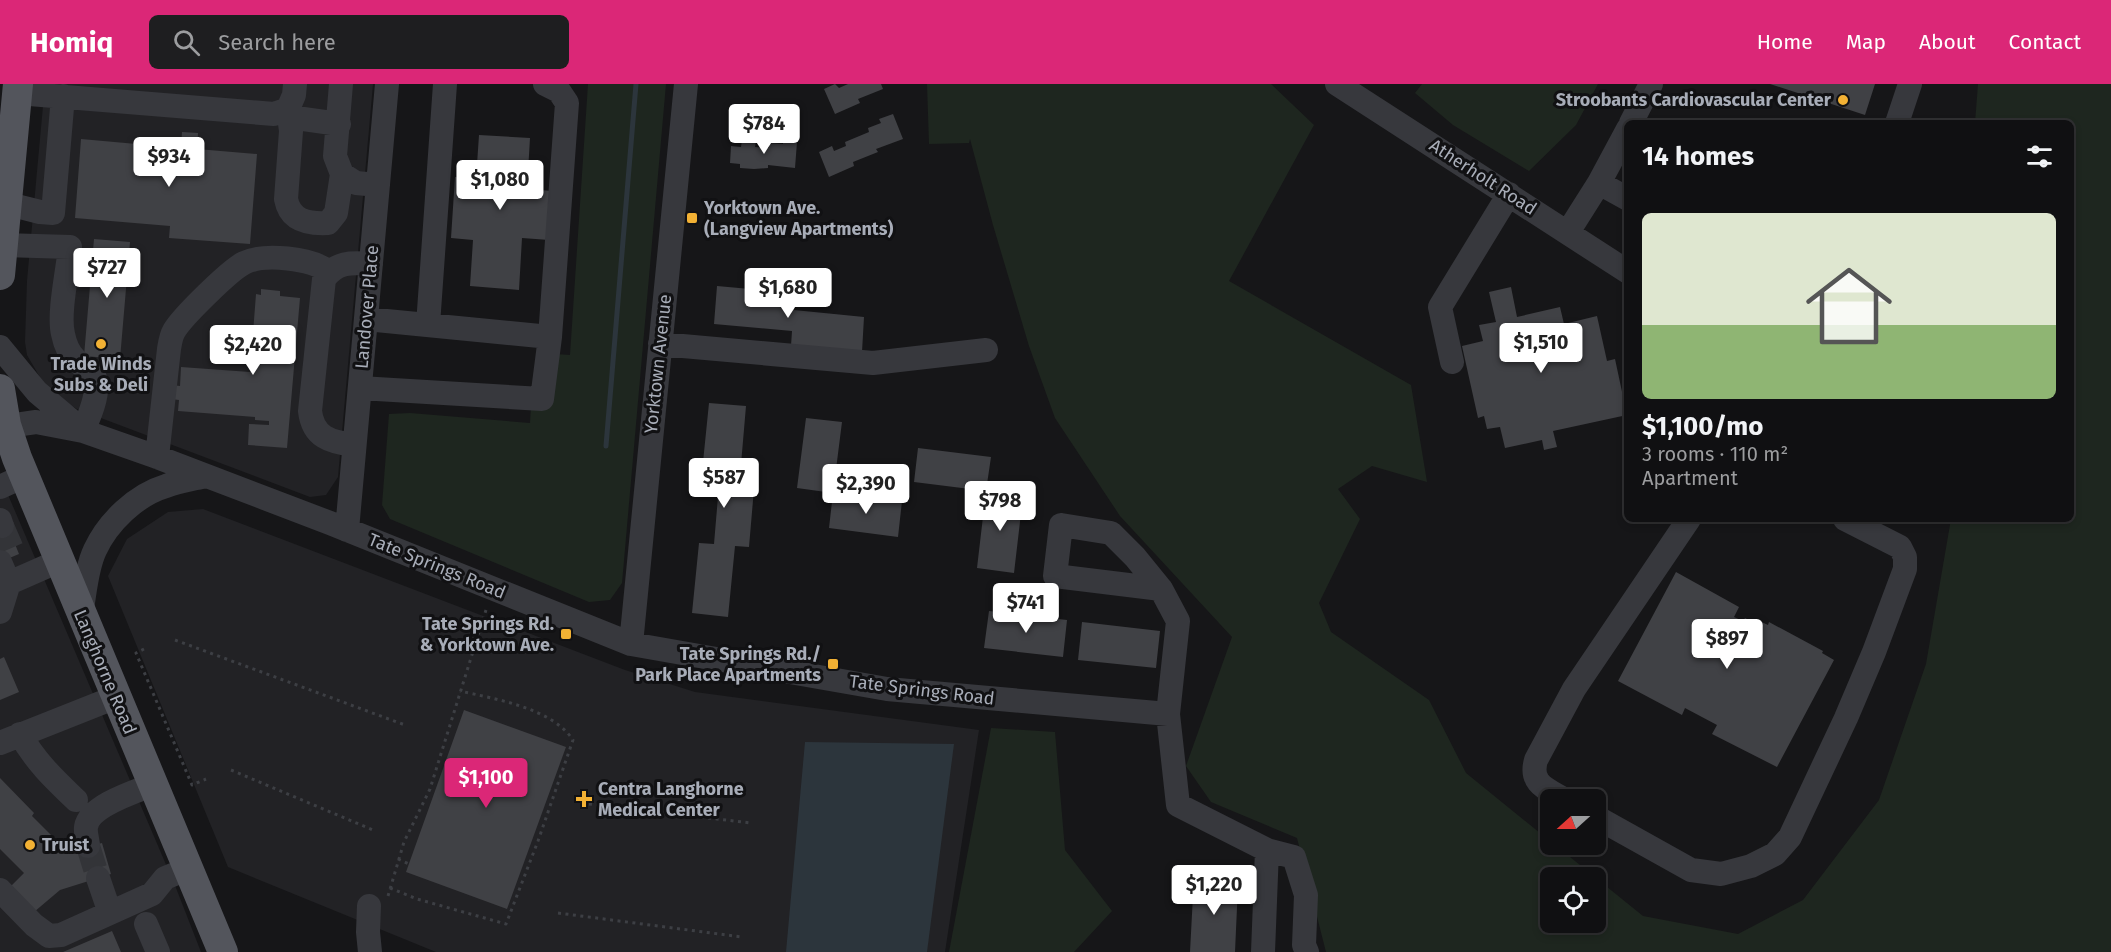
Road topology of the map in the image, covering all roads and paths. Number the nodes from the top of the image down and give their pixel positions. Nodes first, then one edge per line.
1 (295, 84) edge
2 (341, 84) edge
3 (387, 84) edge
4 (445, 84) edge
5 (545, 84) edge
6 (686, 84) edge
7 (1337, 84) edge
8 (1651, 84) edge
9 (1910, 84) edge
10 (18, 88) edge
11 (63, 96) junction
12 (289, 113) junction
13 (1633, 120) edge
14 (1898, 120) edge
15 (339, 124) junction
16 (1624, 136) edge
17 (342, 174) junction
18 (1599, 183) junction
19 (378, 185) junction
20 (1509, 194) junction
21 (1624, 197) edge
22 (3, 202) edge
23 (1568, 232) junction
24 (2, 237) edge
25 (371, 264) junction
26 (1624, 269) edge
27 (0, 275) edge
28 (326, 275) junction
29 (366, 319) junction
30 (429, 325) junction
31 (550, 337) junction
32 (660, 344) junction
33 (0, 347) edge
34 (986, 350) dead end
35 (1452, 362) dead end
36 (360, 388) junction
37 (0, 389) edge
38 (3, 426) edge
39 (83, 431) junction
40 (354, 445) junction
41 (157, 457) junction
42 (206, 476) junction
43 (12, 481) edge
44 (1687, 522) edge
45 (1851, 522) edge
46 (346, 530) junction
47 (59, 561) junction
48 (10, 572) edge
49 (1161, 589) dead end
50 (486, 610) dead end
51 (0, 612) edge
52 (81, 614) junction
53 (175, 640) dead end
54 (631, 644) junction
55 (144, 649) dead end
56 (460, 691) junction
57 (116, 697) junction
58 (1168, 714) junction
59 (164, 719) junction
60 (158, 722) dead end
61 (405, 725) dead end
62 (10, 738) edge
63 (231, 770) dead end
64 (206, 779) dead end
65 (152, 785) junction
66 (1546, 789) edge
67 (76, 800) dead end
68 (589, 804) dead end
69 (751, 823) dead end
70 (1606, 823) edge
71 (373, 830) dead end
72 (88, 846) tunnel mouth
73 (1267, 850) junction
74 (398, 859) junction
75 (409, 864) dead end
76 (187, 869) junction
77 (98, 878) tunnel mouth
78 (390, 888) junction
79 (0, 890) edge
80 (514, 891) dead end
81 (519, 893) junction
82 (379, 901) joint
83 (110, 913) junction
84 (558, 913) dead end
85 (146, 924) dead end
86 (742, 937) dead end
87 (216, 950) edge
88 (158, 952) edge
89 (370, 952) edge
90 (1263, 952) edge
91 (1306, 952) edge

1 - 12 street
2 - 15 street
3 - 19 street, Landover Place
4 - 30 street
5 - 31 street
6 - 32 street, Yorktown Avenue
7 - 20 street, Atherholt Road
8 - 13 street
9 - 14 street
10 - 11 street
10 - 22 main road
11 - 12 street
11 - 22 street
12 - 15 street
12 - 17 street
15 - 17 street
16 - 18 street
17 - 19 street
18 - 21 street
18 - 23 street
19 - 25 street, Landover Place
20 - 23 street, Atherholt Road
20 - 35 street
22 - 24 main road
23 - 26 street, Atherholt Road
24 - 27 main road
24 - 39 street
25 - 28 street
25 - 29 street, Landover Place
28 - 40 street
28 - 41 street
29 - 30 street
29 - 36 street, Landover Place
30 - 31 street
31 - 36 street
32 - 34 street
32 - 54 street, Yorktown Avenue
33 - 39 street, Tate Springs Road
36 - 40 street, Landover Place
37 - 38 main road, Langhorne Road
38 - 39 street, Tate Springs Road
38 - 43 main road, Langhorne Road
39 - 41 street, Tate Springs Road
40 - 46 street, Landover Place
41 - 42 street, Tate Springs Road
42 - 46 street, Tate Springs Road
42 - 52 street
43 - 47 main road, Langhorne Road
44 - 66 street
45 - 70 street
46 - 54 street, Tate Springs Road
47 - 48 street
47 - 52 main road, Langhorne Road
48 - 51 street
49 - 58 street
50 - 56 path
52 - 57 main road, Langhorne Road
53 - 61 path
54 - 58 street, Tate Springs Road
55 - 59 path
56 - 74 path
56 - 81 path
57 - 62 street
57 - 65 main road, Langhorne Road
58 - 73 street
59 - 60 path
59 - 64 path
62 - 67 street
63 - 71 path
65 - 72 street
65 - 76 main road, Langhorne Road
68 - 69 path
73 - 90 street
73 - 91 street
74 - 75 path
74 - 78 path
76 - 83 street
76 - 87 main road, Langhorne Road
77 - 83 street
78 - 81 path
78 - 82 path
79 - 83 street
80 - 81 path
82 - 89 street
84 - 86 path
85 - 88 street

